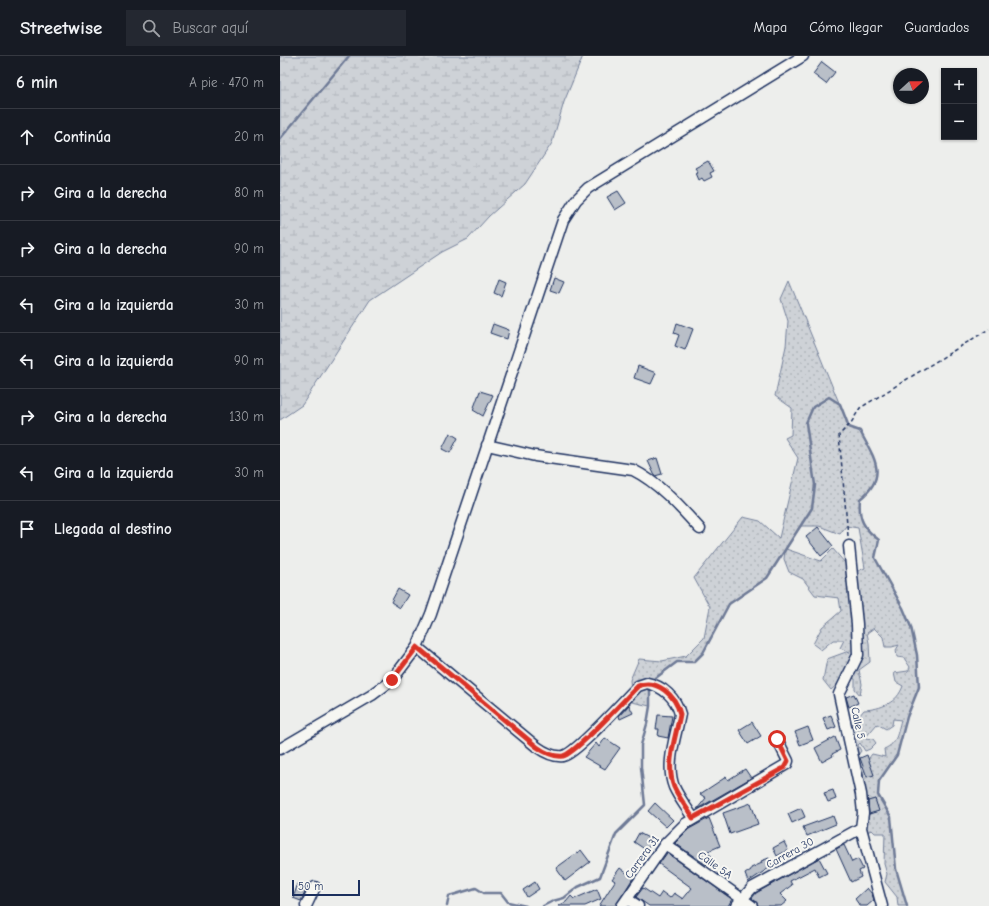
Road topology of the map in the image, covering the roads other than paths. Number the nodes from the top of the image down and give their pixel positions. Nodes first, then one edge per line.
1 (803, 56) edge
2 (487, 445) junction
3 (700, 529) dead end
4 (849, 546) road end
5 (417, 647) junction
6 (777, 739) dead end
7 (280, 749) edge
8 (689, 821) junction
9 (861, 828) junction
10 (665, 844) junction
11 (315, 887) dead end
12 (624, 902) edge
13 (739, 902) edge
14 (306, 906) edge
15 (638, 906) edge
16 (752, 906) edge
17 (882, 906) edge

1 - 2 street
2 - 3 street
2 - 5 street
4 - 9 street, Calle 5
5 - 7 street
5 - 8 street
6 - 8 street, Carrera 31
8 - 10 street, Carrera 31
9 - 13 street, Carrera 30
9 - 17 street, Calle 5
10 - 12 street, Carrera 31
10 - 13 street, Calle 5A
11 - 14 street
12 - 15 street
13 - 16 street, Calle 5A

